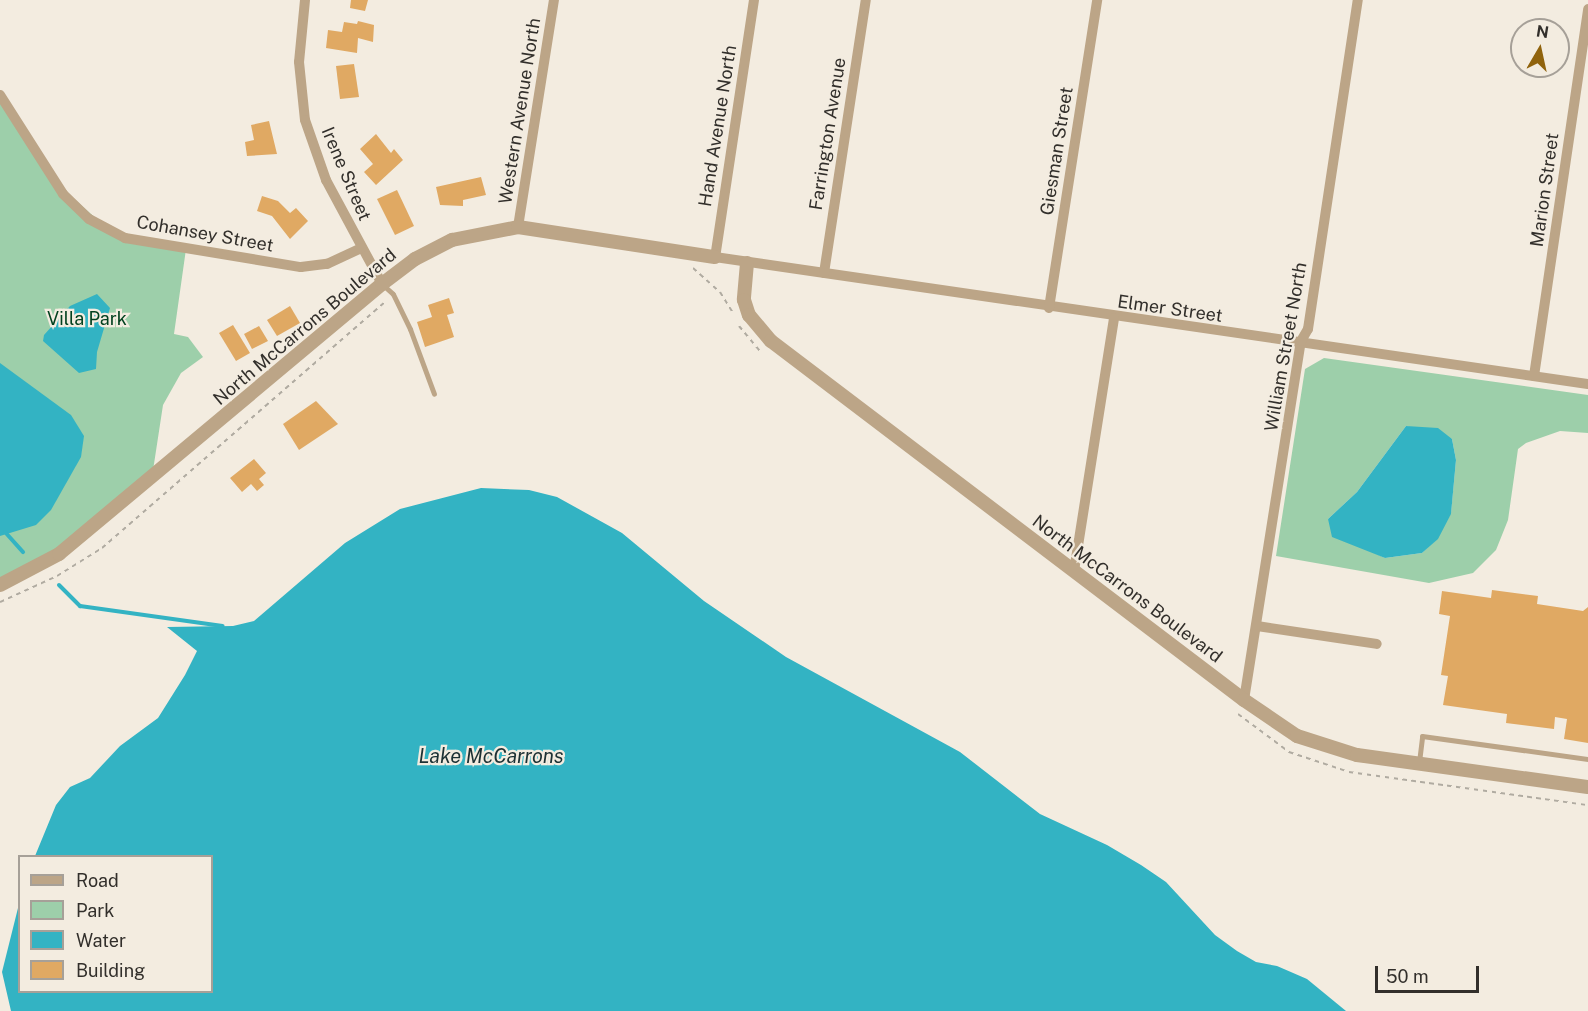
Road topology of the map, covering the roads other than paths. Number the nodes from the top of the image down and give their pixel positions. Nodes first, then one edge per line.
1 (305, 0) edge
2 (554, 0) edge
3 (754, 0) edge
4 (866, 0) edge
5 (1097, 0) edge
6 (1358, 0) edge
7 (1588, 9) edge
8 (0, 95) edge
9 (518, 227) junction
10 (361, 248) junction
11 (715, 257) junction
12 (747, 263) junction
13 (824, 273) junction
14 (382, 284) junction
15 (1049, 308) junction
16 (1114, 318) junction
17 (1301, 342) junction
18 (1534, 376) junction
19 (1588, 384) edge
20 (434, 394) dead end
21 (1074, 571) junction
22 (0, 585) edge
23 (1257, 626) junction
24 (1377, 644) dead end
25 (1244, 700) junction
26 (1588, 759) edge
27 (1418, 764) junction
28 (1588, 787) edge

1 - 10 street, Irene Street
2 - 9 street, Western Avenue North
3 - 11 street, Hand Avenue North
4 - 13 street, Farrington Avenue
5 - 15 street, Giesman Street
6 - 17 street, William Street North
7 - 18 street, Marion Street
8 - 10 street, Cohansey Street
9 - 11 street, North McCarrons Boulevard
9 - 14 street, North McCarrons Boulevard
10 - 14 street, Irene Street
11 - 12 street, Elmer Street
12 - 13 street, Elmer Street
12 - 21 street, North McCarrons Boulevard
13 - 15 street, Elmer Street
14 - 20 lane
14 - 22 street, North McCarrons Boulevard
15 - 16 street, Elmer Street
16 - 17 street, Elmer Street
16 - 21 street
17 - 18 street, Elmer Street
17 - 23 street, William Street North
18 - 19 street, Elmer Street
21 - 25 street, North McCarrons Boulevard
23 - 24 street
23 - 25 street, William Street North
25 - 27 street, North McCarrons Boulevard
26 - 27 lane
27 - 28 street, North McCarrons Boulevard

